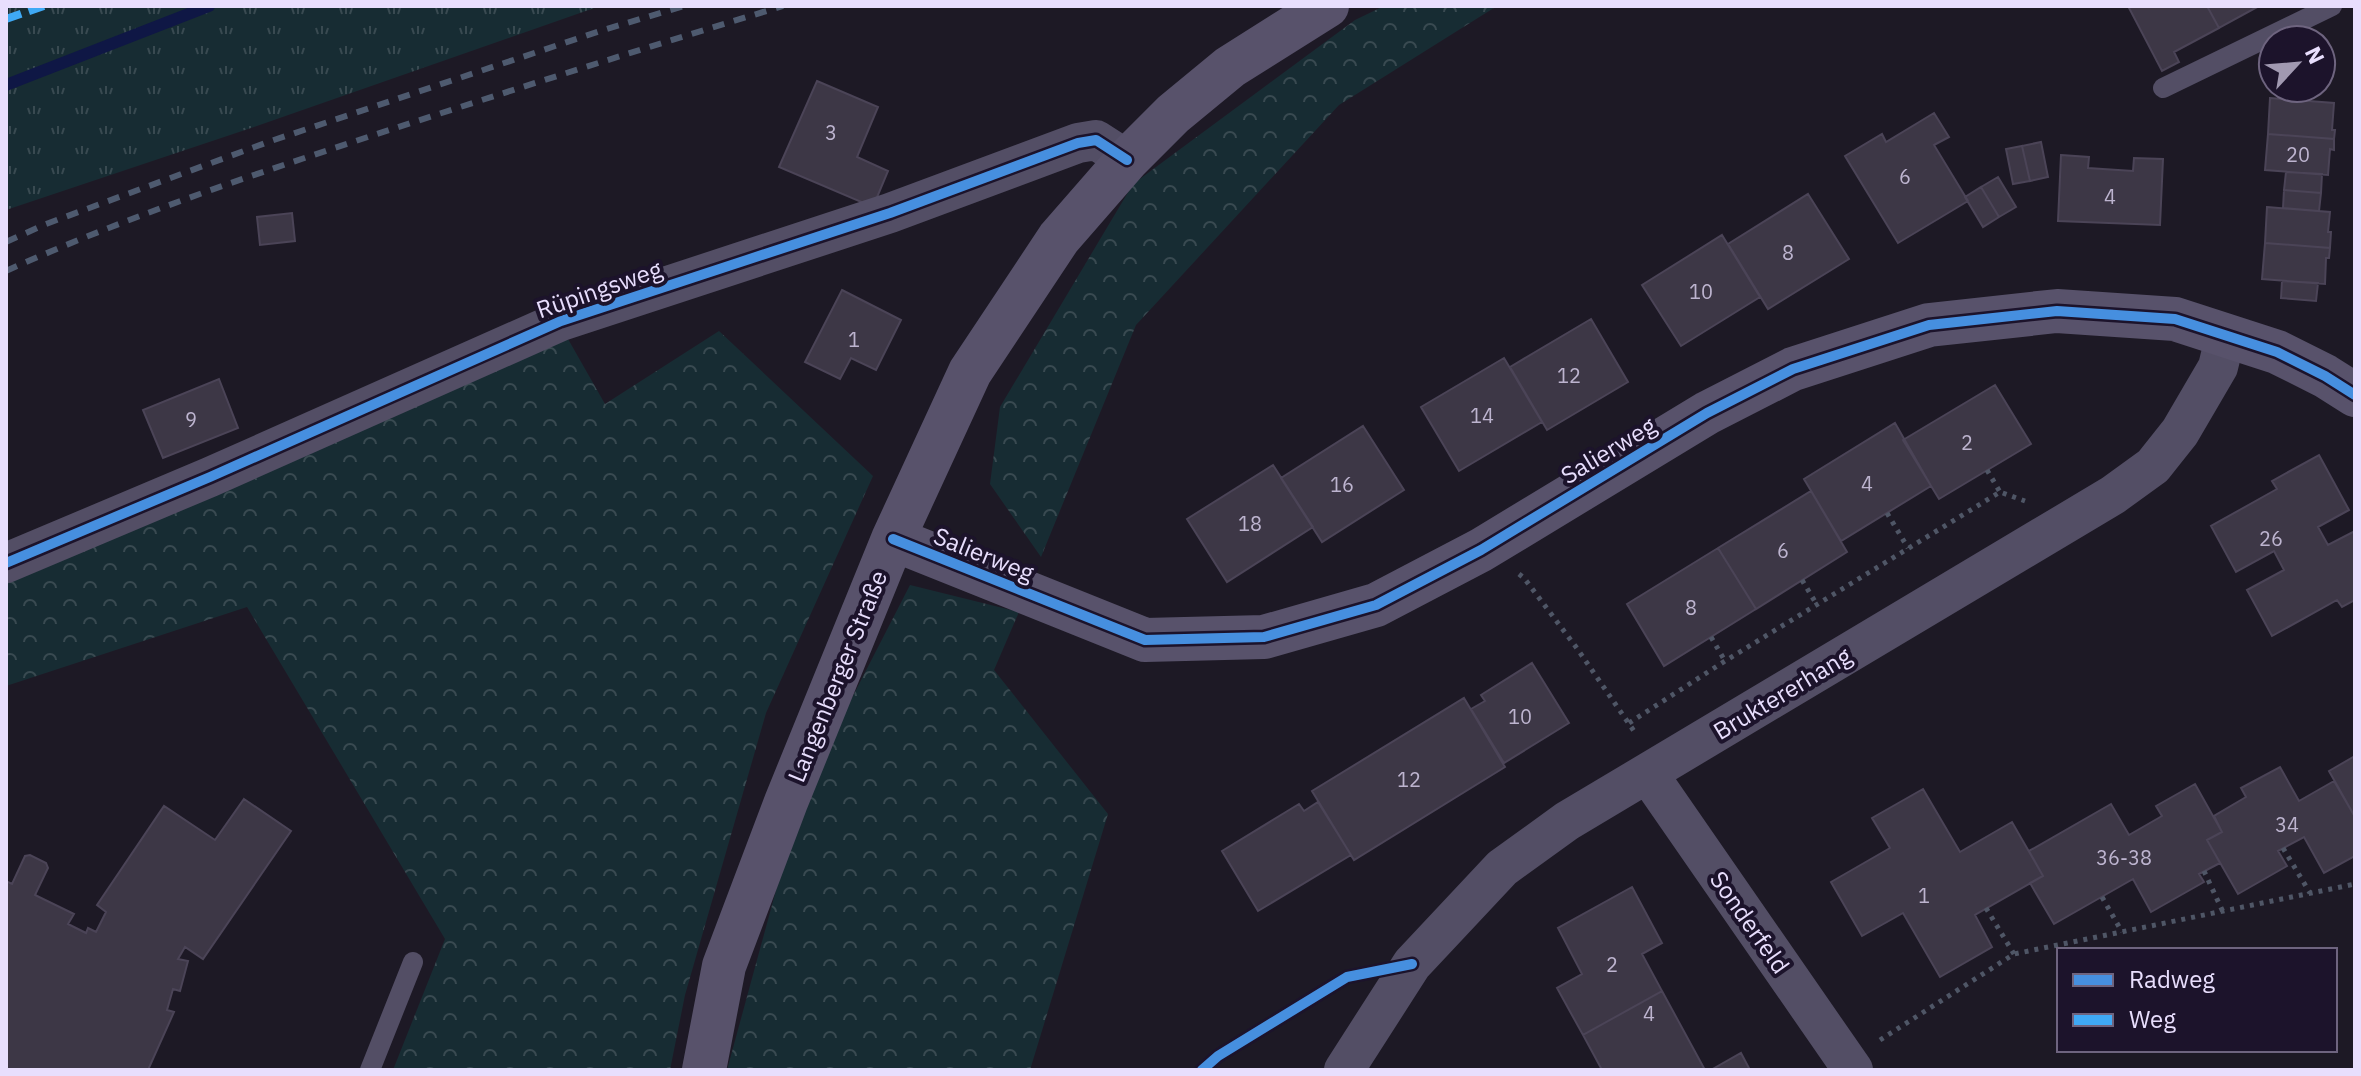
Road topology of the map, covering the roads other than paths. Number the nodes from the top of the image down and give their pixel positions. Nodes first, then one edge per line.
1 (1327, 6) edge
2 (2332, 6) edge
3 (2163, 88) dead end
4 (1127, 160) junction
5 (2226, 334) junction
6 (2355, 395) edge
7 (893, 539) junction
8 (6, 563) edge
9 (1653, 770) junction
10 (413, 962) dead end
11 (1850, 1066) edge
12 (370, 1070) edge
13 (704, 1070) edge
14 (1344, 1070) edge

1 - 4 street, Langenberger Straße
2 - 3 lane
4 - 7 street, Langenberger Straße
4 - 8 street, Rüpingsweg
5 - 6 street, Salierweg
5 - 7 street, Salierweg
5 - 9 street, Bruktererhang
7 - 13 street, Langenberger Straße
9 - 11 street, Sonderfeld
9 - 14 street, Bruktererhang
10 - 12 lane

